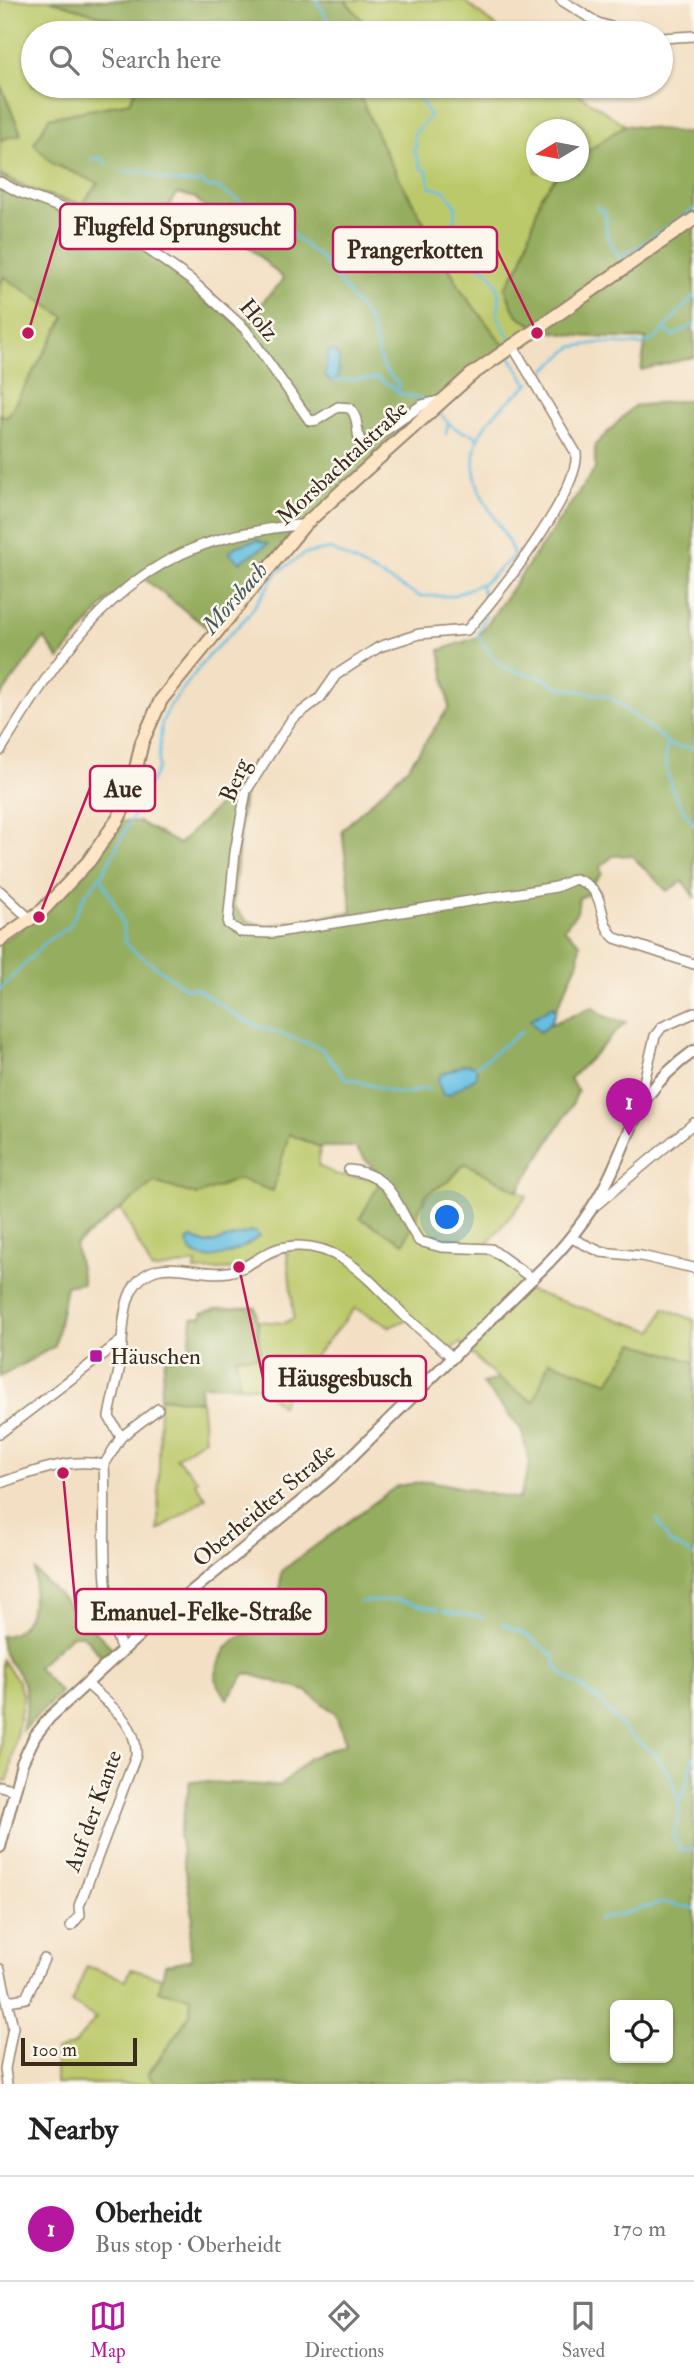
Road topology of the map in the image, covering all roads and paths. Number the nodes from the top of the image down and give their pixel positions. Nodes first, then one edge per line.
1 (561, 0) edge
2 (595, 21) edge
3 (694, 36) edge
4 (673, 37) edge
5 (0, 182) edge
6 (694, 219) edge
7 (512, 345) junction
8 (442, 400) junction
9 (304, 525) junction
10 (0, 751) edge
11 (0, 891) edge
12 (31, 920) junction
13 (0, 940) edge
14 (694, 964) edge
15 (694, 1013) edge
16 (694, 1051) edge
17 (636, 1115) junction
18 (694, 1123) edge
19 (349, 1170) dead end
20 (589, 1210) junction
21 (571, 1238) junction
22 (694, 1268) edge
23 (533, 1279) junction
24 (121, 1341) junction
25 (453, 1358) junction
26 (158, 1409) dead end
27 (0, 1433) edge
28 (121, 1437) junction
29 (104, 1465) junction
30 (0, 1483) edge
31 (122, 1650) junction
32 (86, 1683) junction
33 (0, 1786) edge
34 (15, 1790) junction
35 (0, 1847) edge
36 (71, 1926) dead end
37 (44, 1959) dead end
38 (0, 1969) edge
39 (8, 2001) junction
40 (7, 2084) edge

1 - 2 street
3 - 4 street
5 - 8 street, Holz
6 - 7 main road, Morsbachtalstraße
7 - 8 main road, Morsbachtalstraße
7 - 14 street, Berg
8 - 9 main road, Morsbachtalstraße
9 - 10 street
9 - 12 main road, Morsbachtalstraße
11 - 12 street
12 - 13 main road, Morsbachtalstraße
15 - 17 street
16 - 17 street, Oberheidter Straße
17 - 20 street, Oberheidter Straße
18 - 20 street
19 - 23 street
20 - 21 street, Oberheidter Straße
21 - 22 street
21 - 23 street, Oberheidter Straße
23 - 25 street, Oberheidter Straße
24 - 25 street
24 - 27 street
24 - 28 street
25 - 31 street, Oberheidter Straße
26 - 28 street
28 - 29 street
29 - 30 street
29 - 31 street
31 - 32 street, Oberheidter Straße
32 - 34 street, Oberheidter Straße
32 - 36 street, Auf der Kante
33 - 34 street
34 - 35 street, Oberheidter Straße
37 - 39 street
38 - 39 street
39 - 40 street

